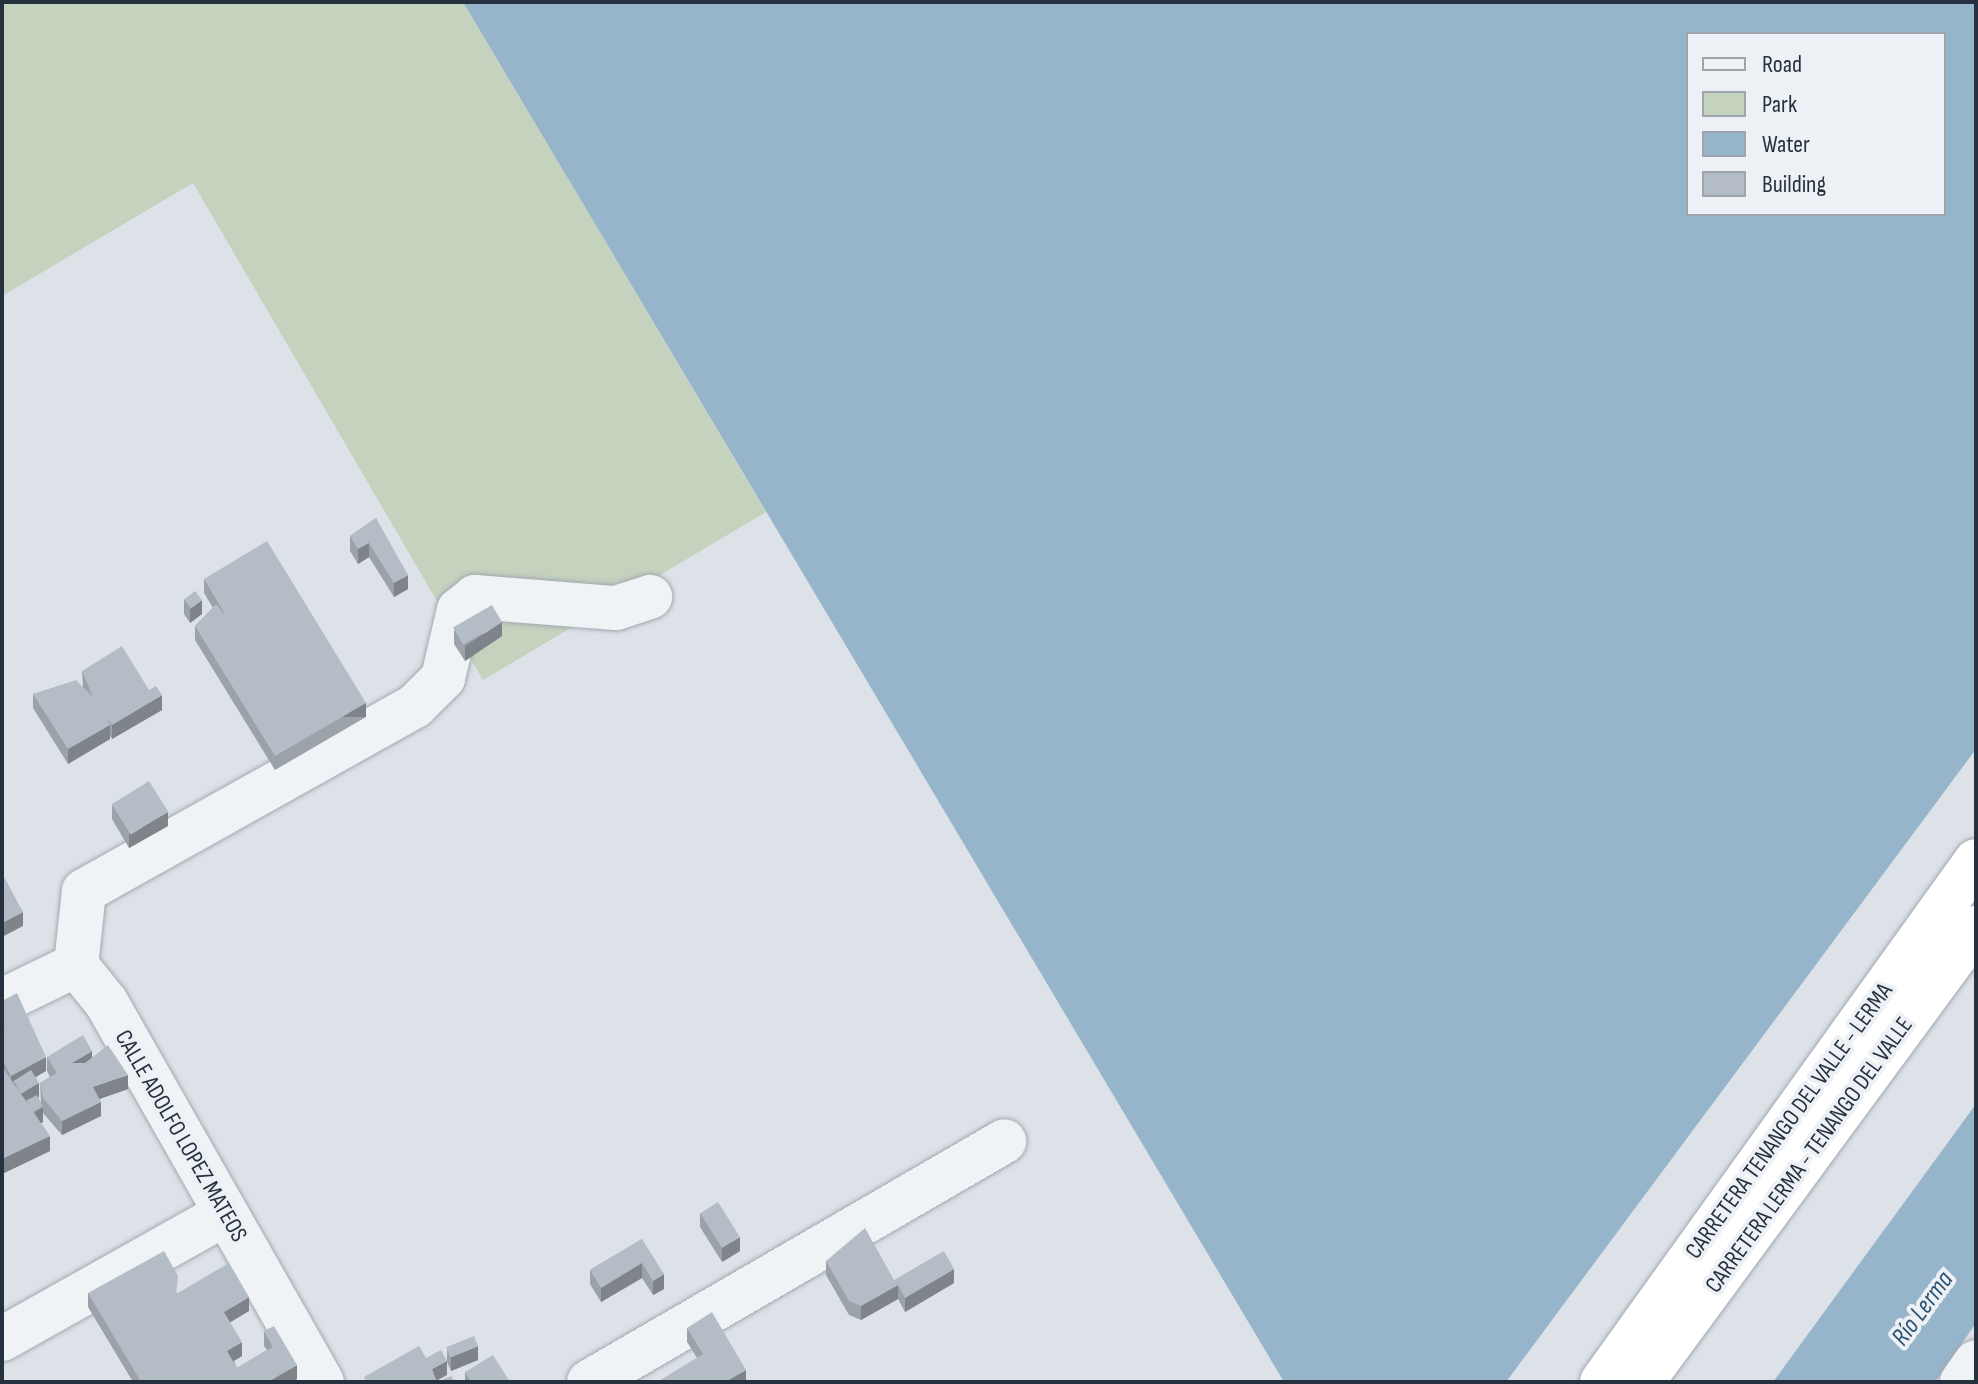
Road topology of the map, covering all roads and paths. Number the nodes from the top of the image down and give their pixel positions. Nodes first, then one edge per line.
1 (650, 597) dead end
2 (1976, 861) edge
3 (1976, 928) edge
4 (76, 965) junction
5 (2, 1001) edge
6 (1004, 1141) dead end
7 (225, 1214) junction
8 (2, 1339) edge
9 (1976, 1362) edge
10 (322, 1382) edge
11 (589, 1382) edge
12 (1602, 1382) edge
13 (1642, 1382) edge
14 (1962, 1382) edge

1 - 4 street
2 - 12 highway, CARRETERA TENANGO DEL VALLE - LERMA
3 - 13 highway, CARRETERA LERMA - TENANGO DEL VALLE
4 - 5 street
4 - 7 street, CALLE ADOLFO LOPEZ MATEOS
6 - 11 street
7 - 8 street
7 - 10 street, CALLE ADOLFO LOPEZ MATEOS
9 - 14 street

